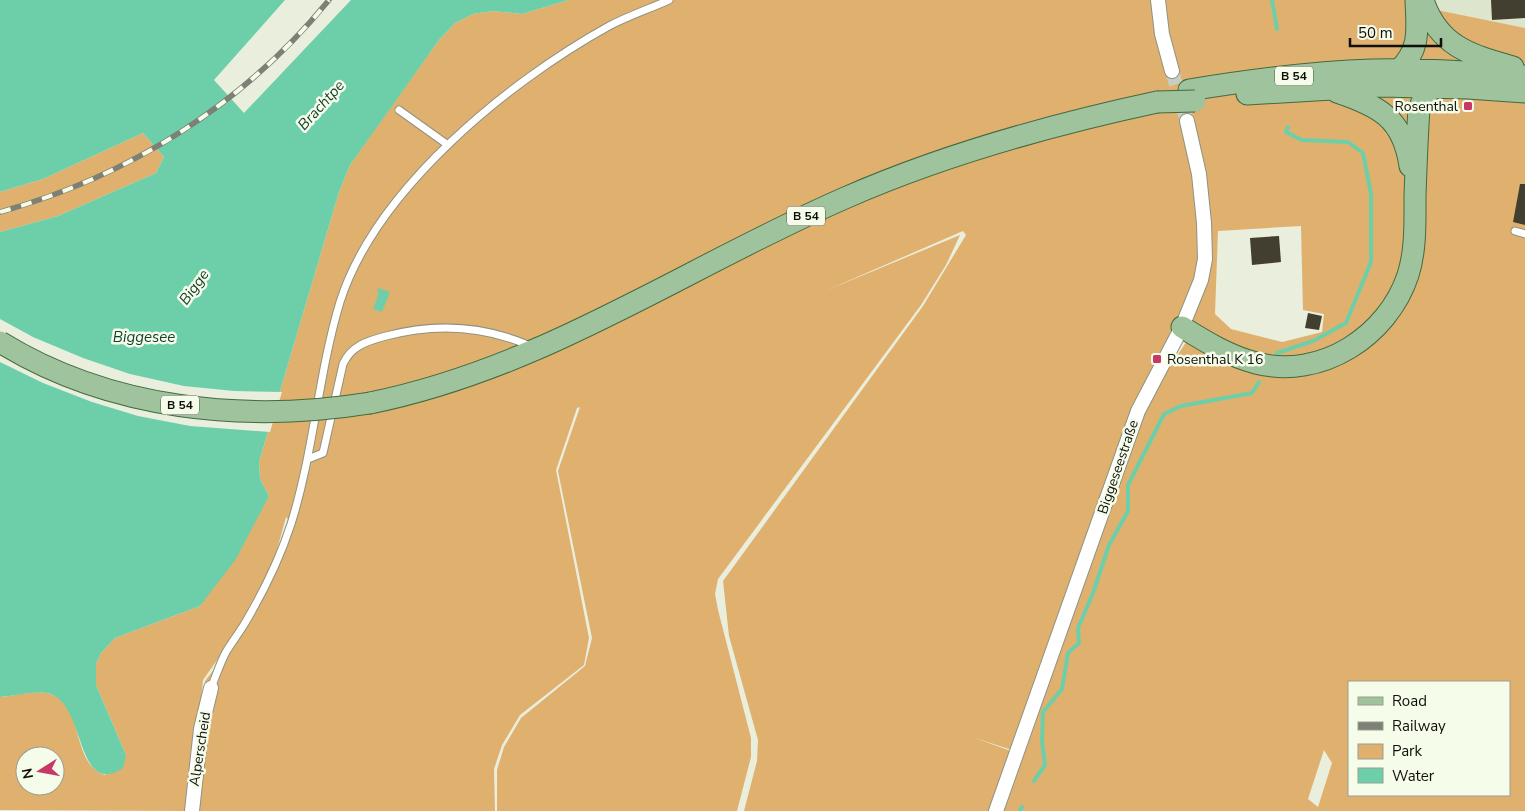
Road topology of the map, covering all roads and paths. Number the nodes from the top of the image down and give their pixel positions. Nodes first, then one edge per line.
1 (669, 0) edge
2 (1158, 0) edge
3 (1416, 0) edge
4 (1423, 0) edge
5 (1399, 70) junction
6 (1525, 70) edge
7 (1172, 71) tunnel mouth
8 (1525, 76) edge
9 (1435, 86) junction
10 (1326, 89) junction
11 (1525, 92) edge
12 (1192, 96) junction
13 (399, 110) dead end
14 (1187, 121) tunnel mouth
15 (448, 145) junction
16 (1415, 196) junction
17 (1515, 231) dead end
18 (1525, 234) edge
19 (1182, 327) junction
20 (0, 342) edge
21 (539, 350) junction
22 (308, 459) junction
23 (211, 688) joint
24 (192, 811) edge
25 (996, 811) edge

1 - 15 lane
2 - 7 street
3 - 5 main road
4 - 6 main road
5 - 8 main road, B 54
5 - 12 main road, B 54
9 - 10 main road, B 54
9 - 11 main road, B 54
9 - 16 main road
10 - 12 main road, B 54
10 - 16 main road
12 - 21 main road, B 54, bridge
13 - 15 lane
14 - 19 street, Biggeseestraße
15 - 22 lane
16 - 19 main road
17 - 18 lane
19 - 25 street, Biggeseestraße
20 - 21 main road, B 54, bridge
21 - 22 lane
22 - 23 lane
23 - 24 street, Alperscheid

